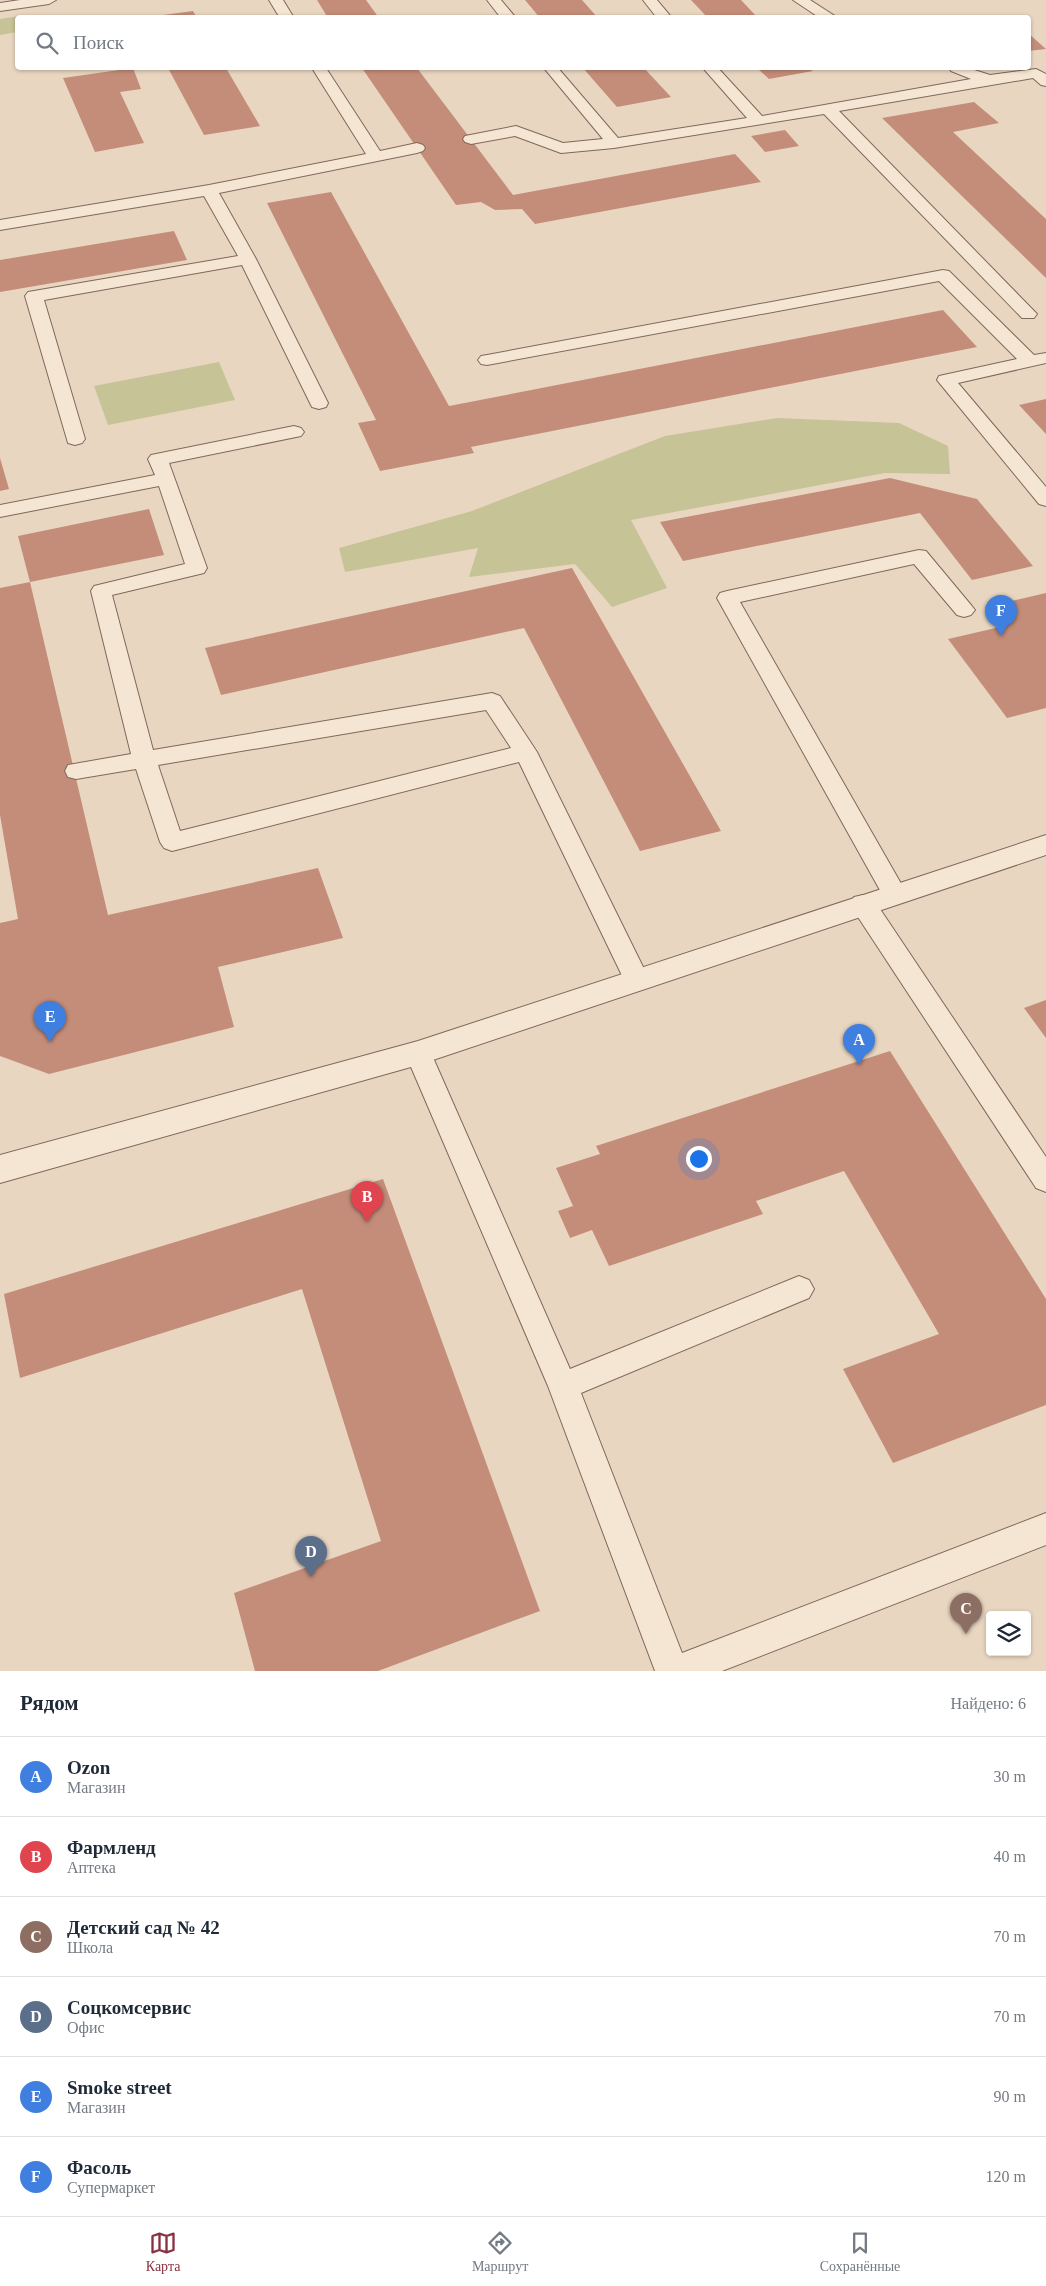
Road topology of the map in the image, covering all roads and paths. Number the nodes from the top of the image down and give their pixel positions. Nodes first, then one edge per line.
1 (49, 0) edge
2 (276, 0) edge
3 (494, 0) edge
4 (650, 0) edge
5 (800, 0) edge
6 (0, 7) edge
7 (285, 15) edge
8 (506, 15) edge
9 (663, 15) edge
10 (826, 15) edge
11 (320, 70) edge
12 (552, 70) edge
13 (712, 70) edge
14 (961, 70) edge
15 (1043, 76) edge
16 (988, 80) junction
17 (828, 109) junction
18 (758, 121) junction
19 (471, 139) dead end
20 (614, 144) junction
21 (417, 148) dead end
22 (375, 156) junction
23 (209, 190) junction
24 (0, 225) edge
25 (248, 259) junction
26 (1028, 314) dead end
27 (487, 360) dead end
28 (1038, 360) edge
29 (319, 403) dead end
30 (294, 432) dead end
31 (76, 439) dead end
32 (166, 479) junction
33 (1046, 500) edge
34 (0, 511) edge
35 (964, 610) dead end
36 (526, 752) junction
37 (144, 759) junction
38 (76, 771) dead end
39 (1046, 845) edge
40 (894, 894) junction
41 (863, 904) junction
42 (637, 981) junction
43 (418, 1053) junction
44 (0, 1168) edge
45 (1046, 1180) edge
46 (799, 1288) dead end
47 (563, 1386) junction
48 (1046, 1530) edge
49 (672, 1671) edge
50 (680, 1671) edge

1 - 6 lane
2 - 7 lane
3 - 8 lane
4 - 9 lane
5 - 10 lane
11 - 22 lane
12 - 20 lane
13 - 18 lane
14 - 16 lane
15 - 16 lane
16 - 17 lane
17 - 18 lane
17 - 26 lane
18 - 20 lane
19 - 20 lane
21 - 22 lane
22 - 23 lane
23 - 24 lane
23 - 25 lane
25 - 29 lane
25 - 31 lane
27 - 28 lane
28 - 33 lane
30 - 32 lane
32 - 34 lane
32 - 37 lane
35 - 40 lane
36 - 37 lane
36 - 37 lane
36 - 42 lane
37 - 38 lane
39 - 40 street
40 - 41 street
41 - 42 street
41 - 45 lane
42 - 43 street
43 - 44 street
43 - 47 lane
46 - 47 lane
47 - 49 lane
48 - 50 lane

